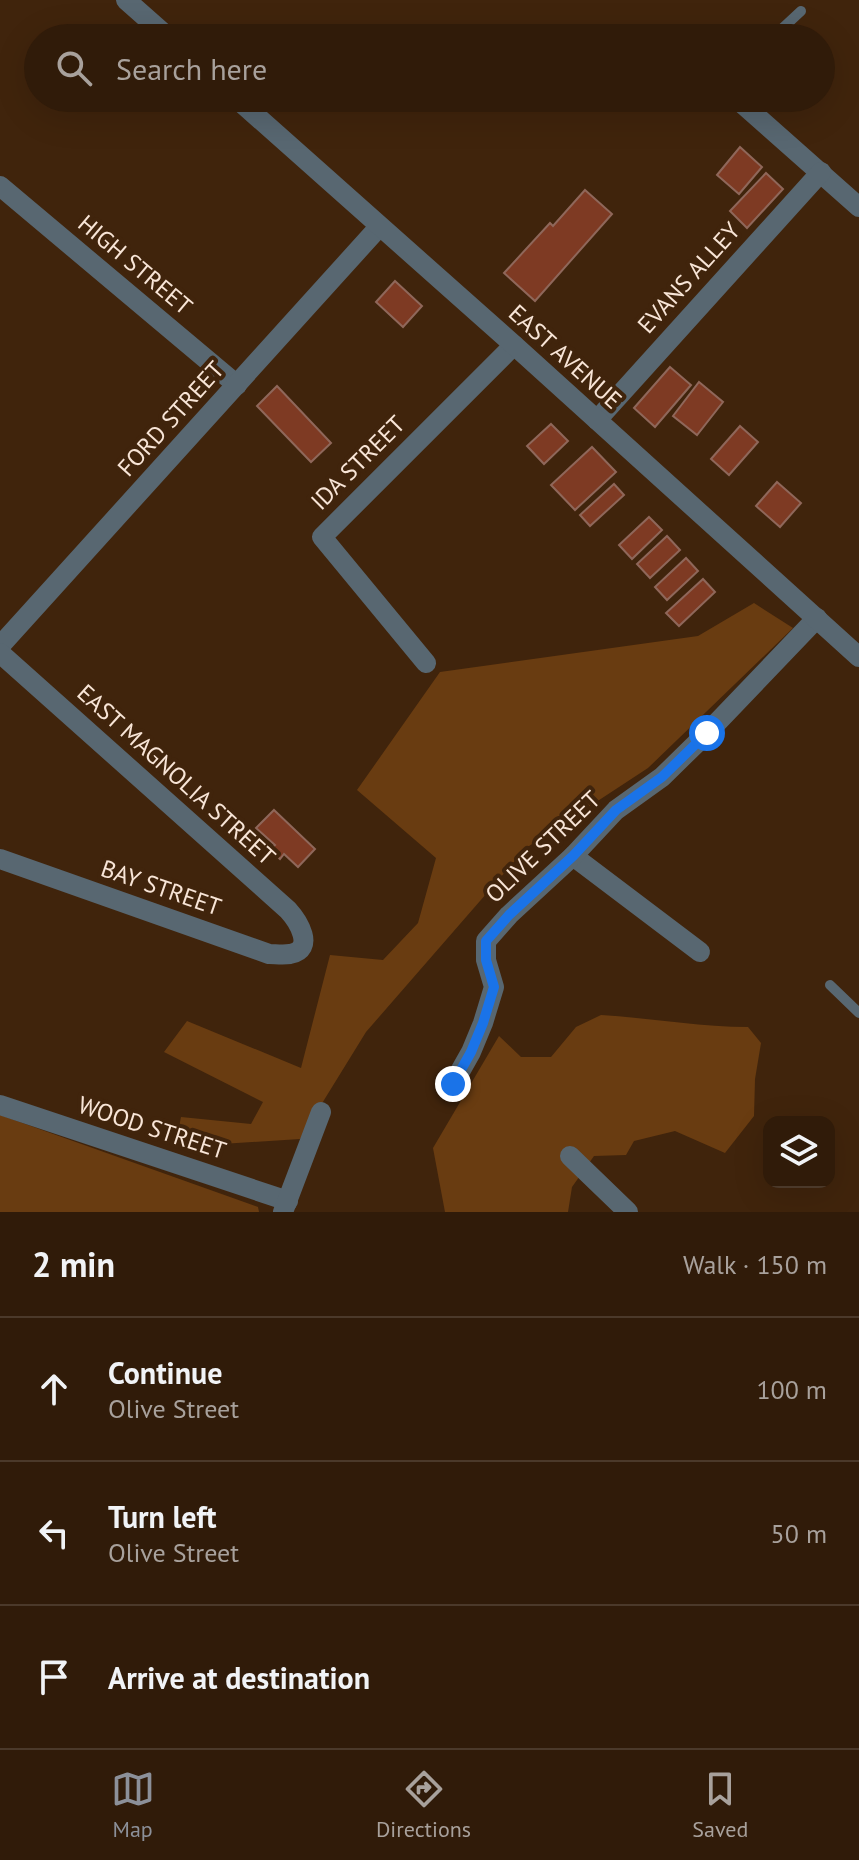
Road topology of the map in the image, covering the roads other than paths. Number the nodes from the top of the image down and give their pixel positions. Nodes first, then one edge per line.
1 (126, 0) edge
2 (801, 11) dead end
3 (153, 24) edge
4 (787, 24) edge
5 (252, 112) edge
6 (753, 112) edge
7 (821, 172) junction
8 (0, 186) edge
9 (859, 207) edge
10 (379, 227) junction
11 (514, 345) junction
12 (237, 385) junction
13 (597, 420) junction
14 (817, 618) junction
15 (0, 646) edge
16 (0, 653) edge
17 (859, 657) edge
18 (426, 663) dead end
19 (573, 856) junction
20 (0, 859) edge
21 (303, 944) joint
22 (700, 952) dead end
23 (830, 985) dead end
24 (859, 1013) edge
25 (453, 1084) dead end
26 (0, 1105) edge
27 (321, 1112) dead end
28 (570, 1156) dead end
29 (286, 1206) edge
30 (628, 1212) edge

1 - 3 street
2 - 4 lane
5 - 10 street, EAST AVENUE
6 - 7 street
7 - 9 street
7 - 13 street, EVANS ALLEY
8 - 12 street, HIGH STREET
10 - 11 street, EAST AVENUE
10 - 12 street, FORD STREET
11 - 13 street, EAST AVENUE
11 - 18 street, IDA STREET
12 - 15 street, FORD STREET
13 - 14 street, EAST AVENUE
14 - 17 street, EAST AVENUE
14 - 19 street, OLIVE STREET
16 - 21 street, EAST MAGNOLIA STREET
19 - 22 street
19 - 25 street, OLIVE STREET
20 - 21 street, BAY STREET
23 - 24 lane
26 - 29 street, WOOD STREET
27 - 29 street
28 - 30 street

